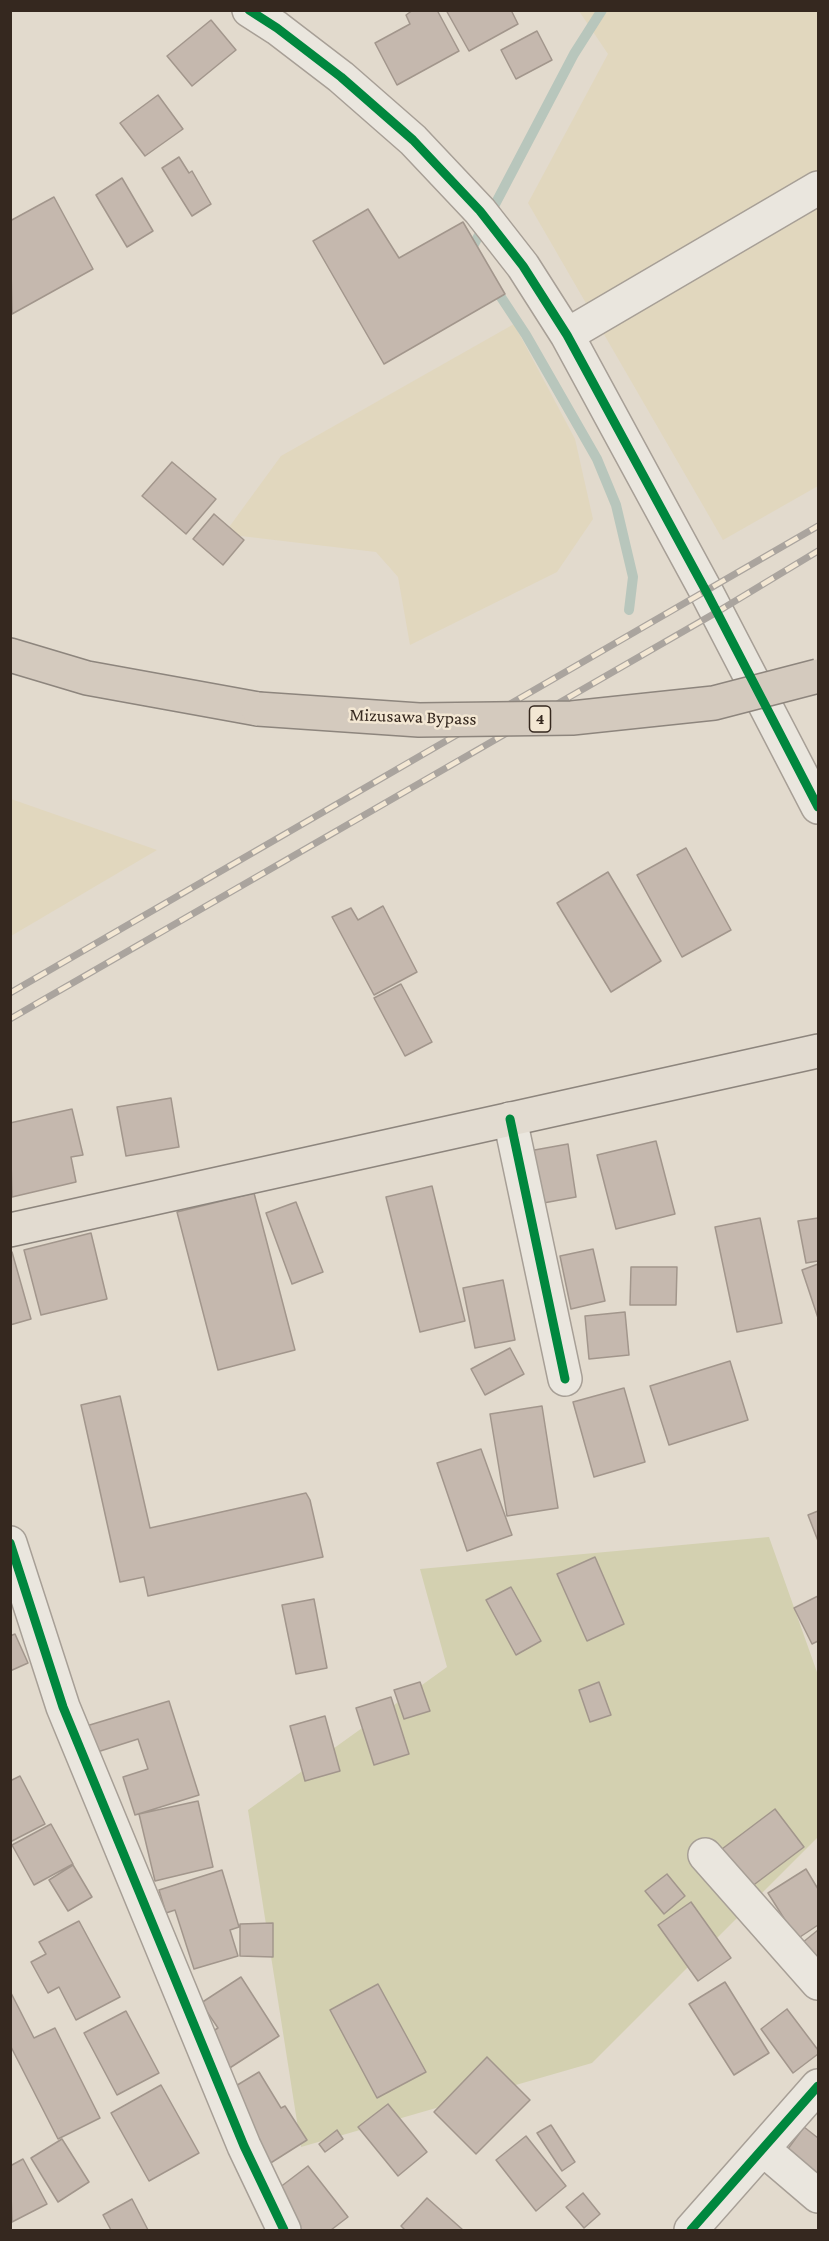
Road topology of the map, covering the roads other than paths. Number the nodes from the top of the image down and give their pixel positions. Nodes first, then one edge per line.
1 (249, 10) edge
2 (819, 188) edge
3 (567, 335) junction
4 (10, 655) edge
5 (819, 676) edge
6 (819, 807) edge
7 (819, 1051) edge
8 (510, 1119) junction
9 (10, 1230) edge
10 (565, 1379) dead end
11 (10, 1544) edge
12 (705, 1855) dead end
13 (819, 1983) edge
14 (819, 2086) edge
15 (763, 2149) junction
16 (819, 2196) edge
17 (284, 2230) edge
18 (692, 2230) edge

1 - 3 street
2 - 3 street
3 - 6 street
4 - 5 highway, Mizusawa Bypass / 4, bridge
7 - 8 main road
8 - 9 main road
8 - 10 street
11 - 17 street
12 - 13 street
14 - 15 street
15 - 16 street
15 - 18 street

